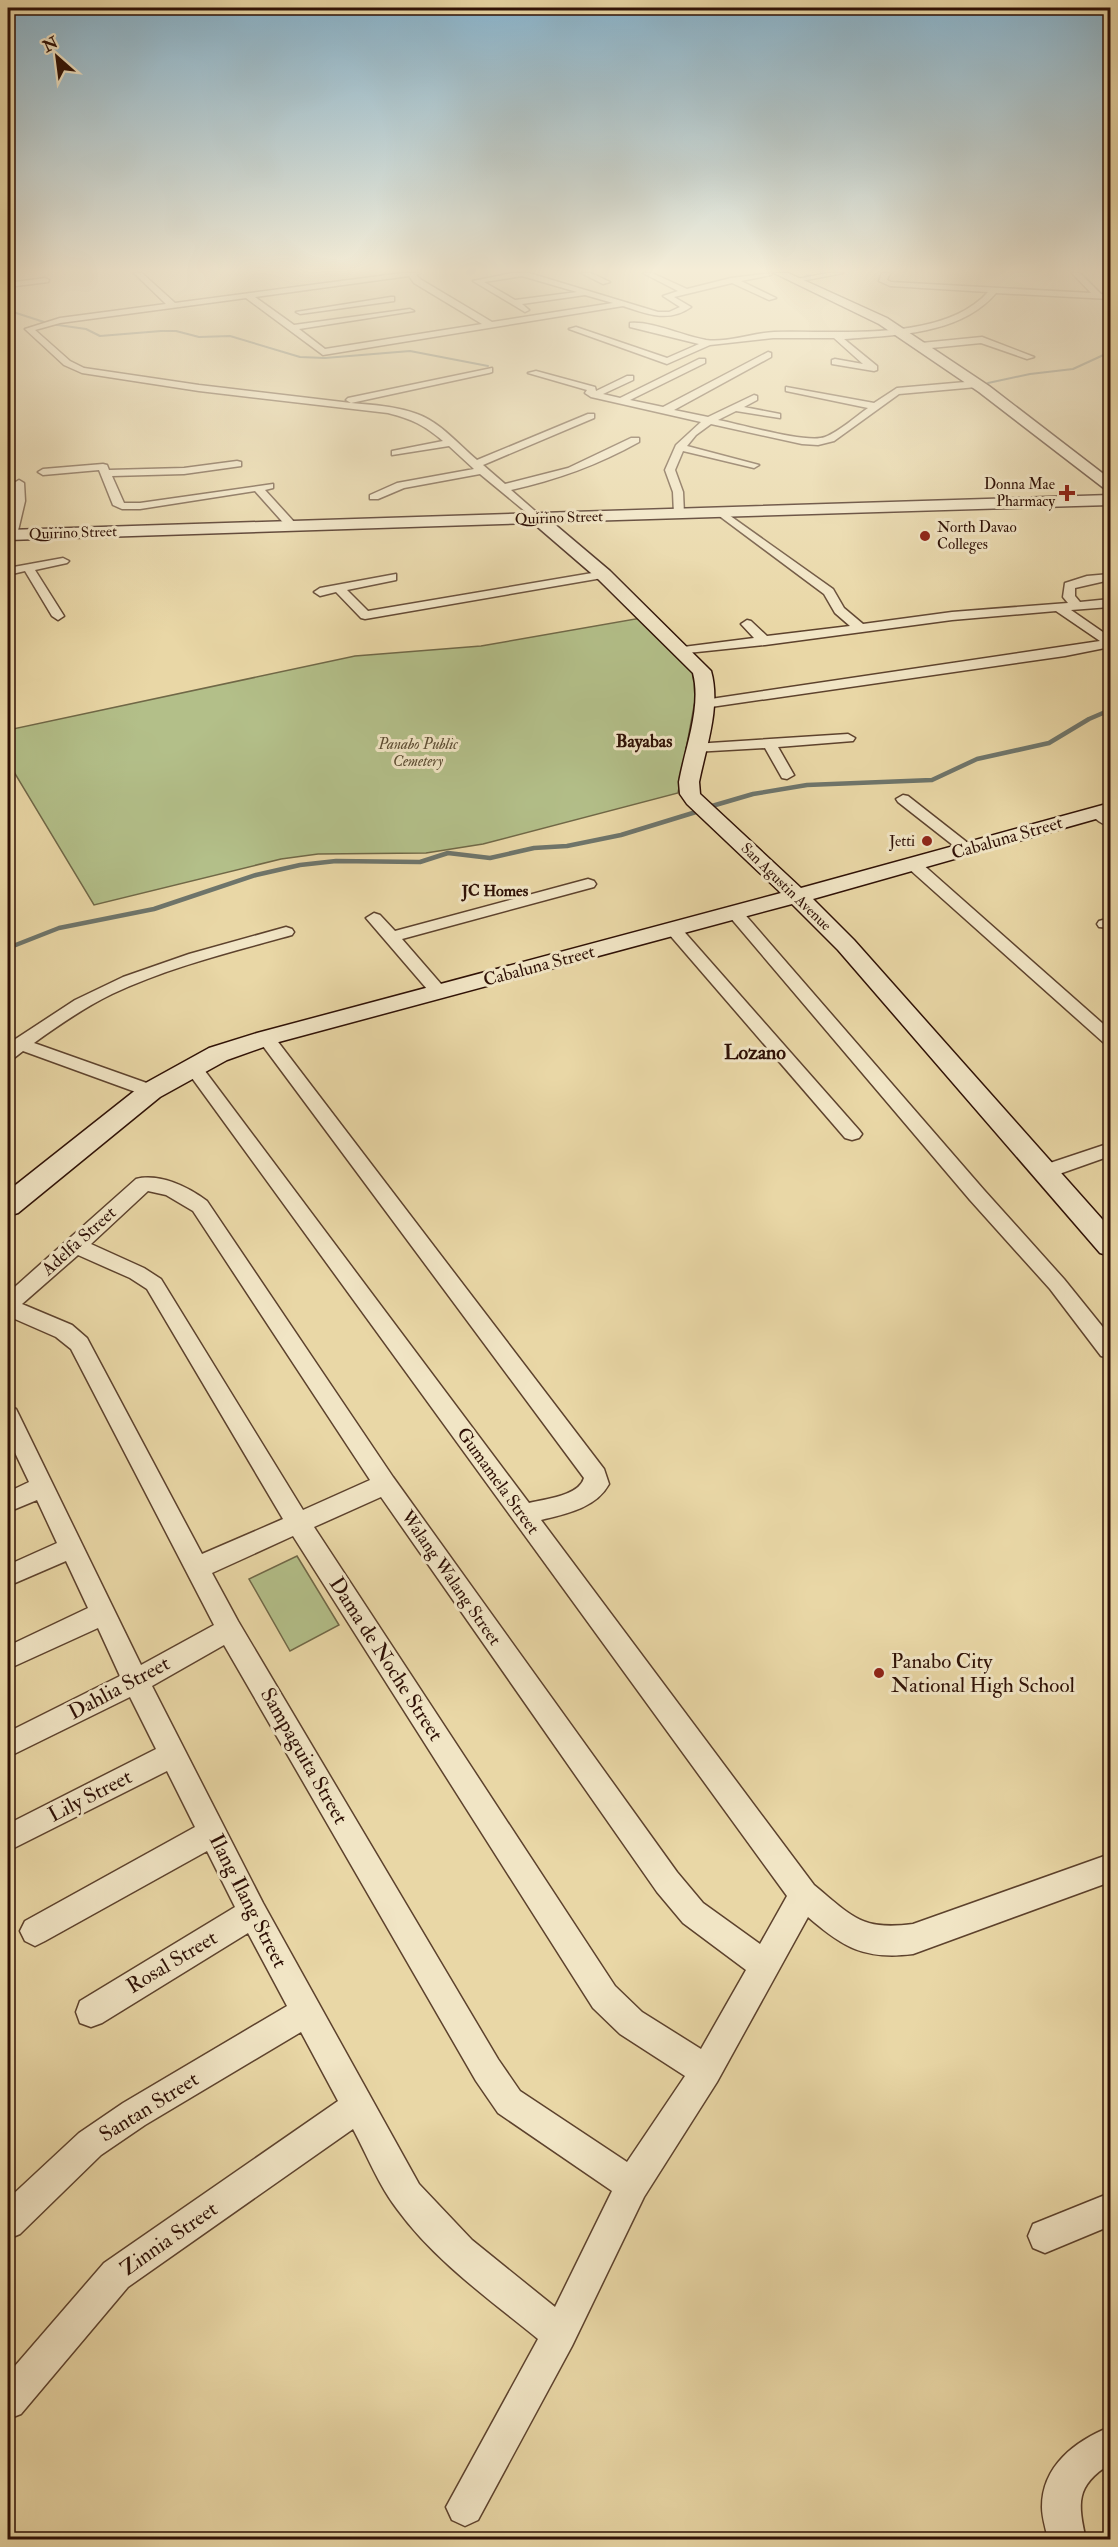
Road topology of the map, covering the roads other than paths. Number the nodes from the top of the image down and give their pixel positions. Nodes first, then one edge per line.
1 (233, 392) edge
2 (386, 392) edge
3 (591, 392) edge
4 (601, 392) edge
5 (640, 392) edge
6 (699, 392) edge
7 (803, 392) edge
8 (894, 392) edge
9 (987, 392) edge
10 (594, 395) junction
11 (754, 398) dead end
12 (621, 401) junction
13 (333, 403) junction
14 (874, 406) junction
15 (735, 408) junction
16 (664, 411) junction
17 (591, 416) dead end
18 (777, 416) dead end
19 (709, 421) junction
20 (634, 440) dead end
21 (451, 443) junction
22 (680, 447) junction
23 (396, 453) dead end
24 (237, 464) dead end
25 (754, 465) dead end
26 (480, 467) junction
27 (43, 472) dead end
28 (104, 473) junction
29 (19, 483) dead end
30 (1110, 486) edge
31 (503, 488) junction
32 (374, 497) dead end
33 (1110, 500) edge
34 (722, 513) junction
35 (679, 514) junction
36 (139, 519) junction
37 (538, 519) junction
38 (292, 526) junction
39 (9, 535) edge
40 (63, 561) dead end
41 (28, 567) junction
42 (8, 571) edge
43 (534, 572) dead end
44 (604, 575) junction
45 (392, 577) dead end
46 (1110, 578) edge
47 (551, 584) junction
48 (339, 588) junction
49 (320, 592) dead end
50 (1110, 603) edge
51 (1077, 606) junction
52 (1059, 608) junction
53 (58, 616) dead end
54 (747, 624) dead end
55 (861, 629) junction
56 (765, 640) junction
57 (1110, 642) edge
58 (683, 651) junction
59 (704, 704) junction
60 (848, 738) dead end
61 (769, 744) junction
62 (694, 748) junction
63 (787, 775) dead end
64 (903, 799) dead end
65 (1106, 814) edge
66 (969, 850) junction
67 (914, 865) junction
68 (588, 884) dead end
69 (797, 896) junction
70 (735, 914) junction
71 (375, 918) dead end
72 (674, 930) junction
73 (286, 932) dead end
74 (392, 937) junction
75 (439, 992) junction
76 (266, 1038) junction
77 (1110, 1039) edge
78 (14, 1049) edge
79 (193, 1066) junction
80 (151, 1091) junction
81 (852, 1134) dead end
82 (1110, 1149) edge
83 (1045, 1172) junction
84 (153, 1184) joint
85 (8, 1206) edge
86 (76, 1246) junction
87 (1110, 1246) edge
88 (8, 1306) edge
89 (1109, 1350) edge
90 (8, 1415) edge
91 (385, 1484) junction
92 (42, 1487) junction
93 (8, 1502) edge
94 (523, 1514) junction
95 (298, 1523) junction
96 (71, 1548) junction
97 (197, 1568) junction
98 (8, 1576) edge
99 (104, 1613) junction
100 (229, 1629) junction
101 (8, 1658) edge
102 (136, 1681) junction
103 (8, 1745) edge
104 (173, 1754) junction
105 (213, 1832) junction
106 (8, 1838) edge
107 (1110, 1868) edge
108 (804, 1895) junction
109 (253, 1913) junction
110 (35, 1931) dead end
111 (765, 1965) junction
112 (91, 2012) dead end
113 (305, 2012) junction
114 (706, 2071) junction
115 (357, 2107) junction
116 (632, 2185) junction
117 (1110, 2210) edge
118 (8, 2222) edge
119 (1046, 2236) dead end
120 (560, 2334) junction
121 (8, 2401) edge
122 (1110, 2445) edge
123 (465, 2507) dead end
124 (1067, 2540) edge

1 - 13 street
2 - 13 street
3 - 10 street
4 - 10 street
5 - 12 street
6 - 16 street
7 - 14 street
8 - 14 street
9 - 30 street
10 - 12 street
11 - 15 street
12 - 16 street
13 - 21 street
14 - 19 street
15 - 18 street
15 - 19 street
16 - 19 street
17 - 26 street
19 - 22 street
20 - 31 street
21 - 23 street
21 - 26 street
22 - 25 street
22 - 35 street
24 - 28 street
26 - 31 street
26 - 32 street
27 - 28 street
28 - 36 street
29 - 39 street
31 - 37 street
33 - 34 street, Quirino Street
34 - 35 street, Quirino Street
34 - 55 street
35 - 37 street, Quirino Street
36 - 38 street, Quirino Street
36 - 38 street
36 - 39 street, Quirino Street
37 - 38 street, Quirino Street
37 - 44 street, San Agustin Avenue
40 - 41 street
41 - 42 street
41 - 53 street
43 - 47 street
44 - 47 street
44 - 58 street, San Agustin Avenue
45 - 48 street
46 - 51 street
47 - 48 street
48 - 49 street
50 - 51 street
51 - 52 street
52 - 55 street
52 - 57 street
54 - 56 street
55 - 56 street
56 - 58 street
57 - 59 street
58 - 59 street, San Agustin Avenue
59 - 62 street, San Agustin Avenue
60 - 61 street
61 - 62 street
61 - 63 street
62 - 69 street, San Agustin Avenue
64 - 66 street
65 - 66 street, Cabaluna Street
66 - 67 street, Cabaluna Street
67 - 69 street, Cabaluna Street
67 - 77 street
68 - 74 street
69 - 70 street, Cabaluna Street
69 - 83 street, San Agustin Avenue
70 - 72 street, Cabaluna Street
70 - 89 street
71 - 74 street
72 - 75 street, Cabaluna Street
72 - 81 street
73 - 78 street
74 - 75 street
75 - 76 street, Cabaluna Street
76 - 79 street, Cabaluna Street
76 - 94 street
78 - 80 street
79 - 80 street, Cabaluna Street
79 - 94 street, Gumamela Street
80 - 85 street, Cabaluna Street
82 - 83 street
83 - 87 street, San Agustin Avenue
84 - 86 street, Adelfa Street
84 - 91 street, Walang Walang Street
86 - 88 street, Adelfa Street
86 - 95 street, Dama de Noche Street
88 - 97 street, Sampaguita Street
90 - 92 street, Ilang Ilang Street
91 - 95 street
91 - 111 street, Walang Walang Street
92 - 93 street
92 - 96 street, Ilang Ilang Street
94 - 108 street, Gumamela Street
95 - 97 street
95 - 114 street, Dama de Noche Street
96 - 98 street
96 - 99 street, Ilang Ilang Street
97 - 100 street, Sampaguita Street
99 - 101 street
99 - 102 street, Ilang Ilang Street
100 - 102 street, Dahlia Street
100 - 116 street, Sampaguita Street
102 - 103 street, Dahlia Street
102 - 104 street, Ilang Ilang Street
104 - 105 street, Ilang Ilang Street
104 - 106 street, Lily Street
105 - 109 street, Ilang Ilang Street
105 - 110 street
107 - 108 street, Gumamela Street
108 - 111 street
109 - 112 street, Rosal Street
109 - 113 street, Ilang Ilang Street
111 - 114 street
113 - 115 street, Ilang Ilang Street
113 - 118 street, Santan Street
114 - 116 street
115 - 120 street, Ilang Ilang Street
115 - 121 street, Zinnia Street
116 - 120 street
117 - 119 street
120 - 123 street
122 - 124 street

